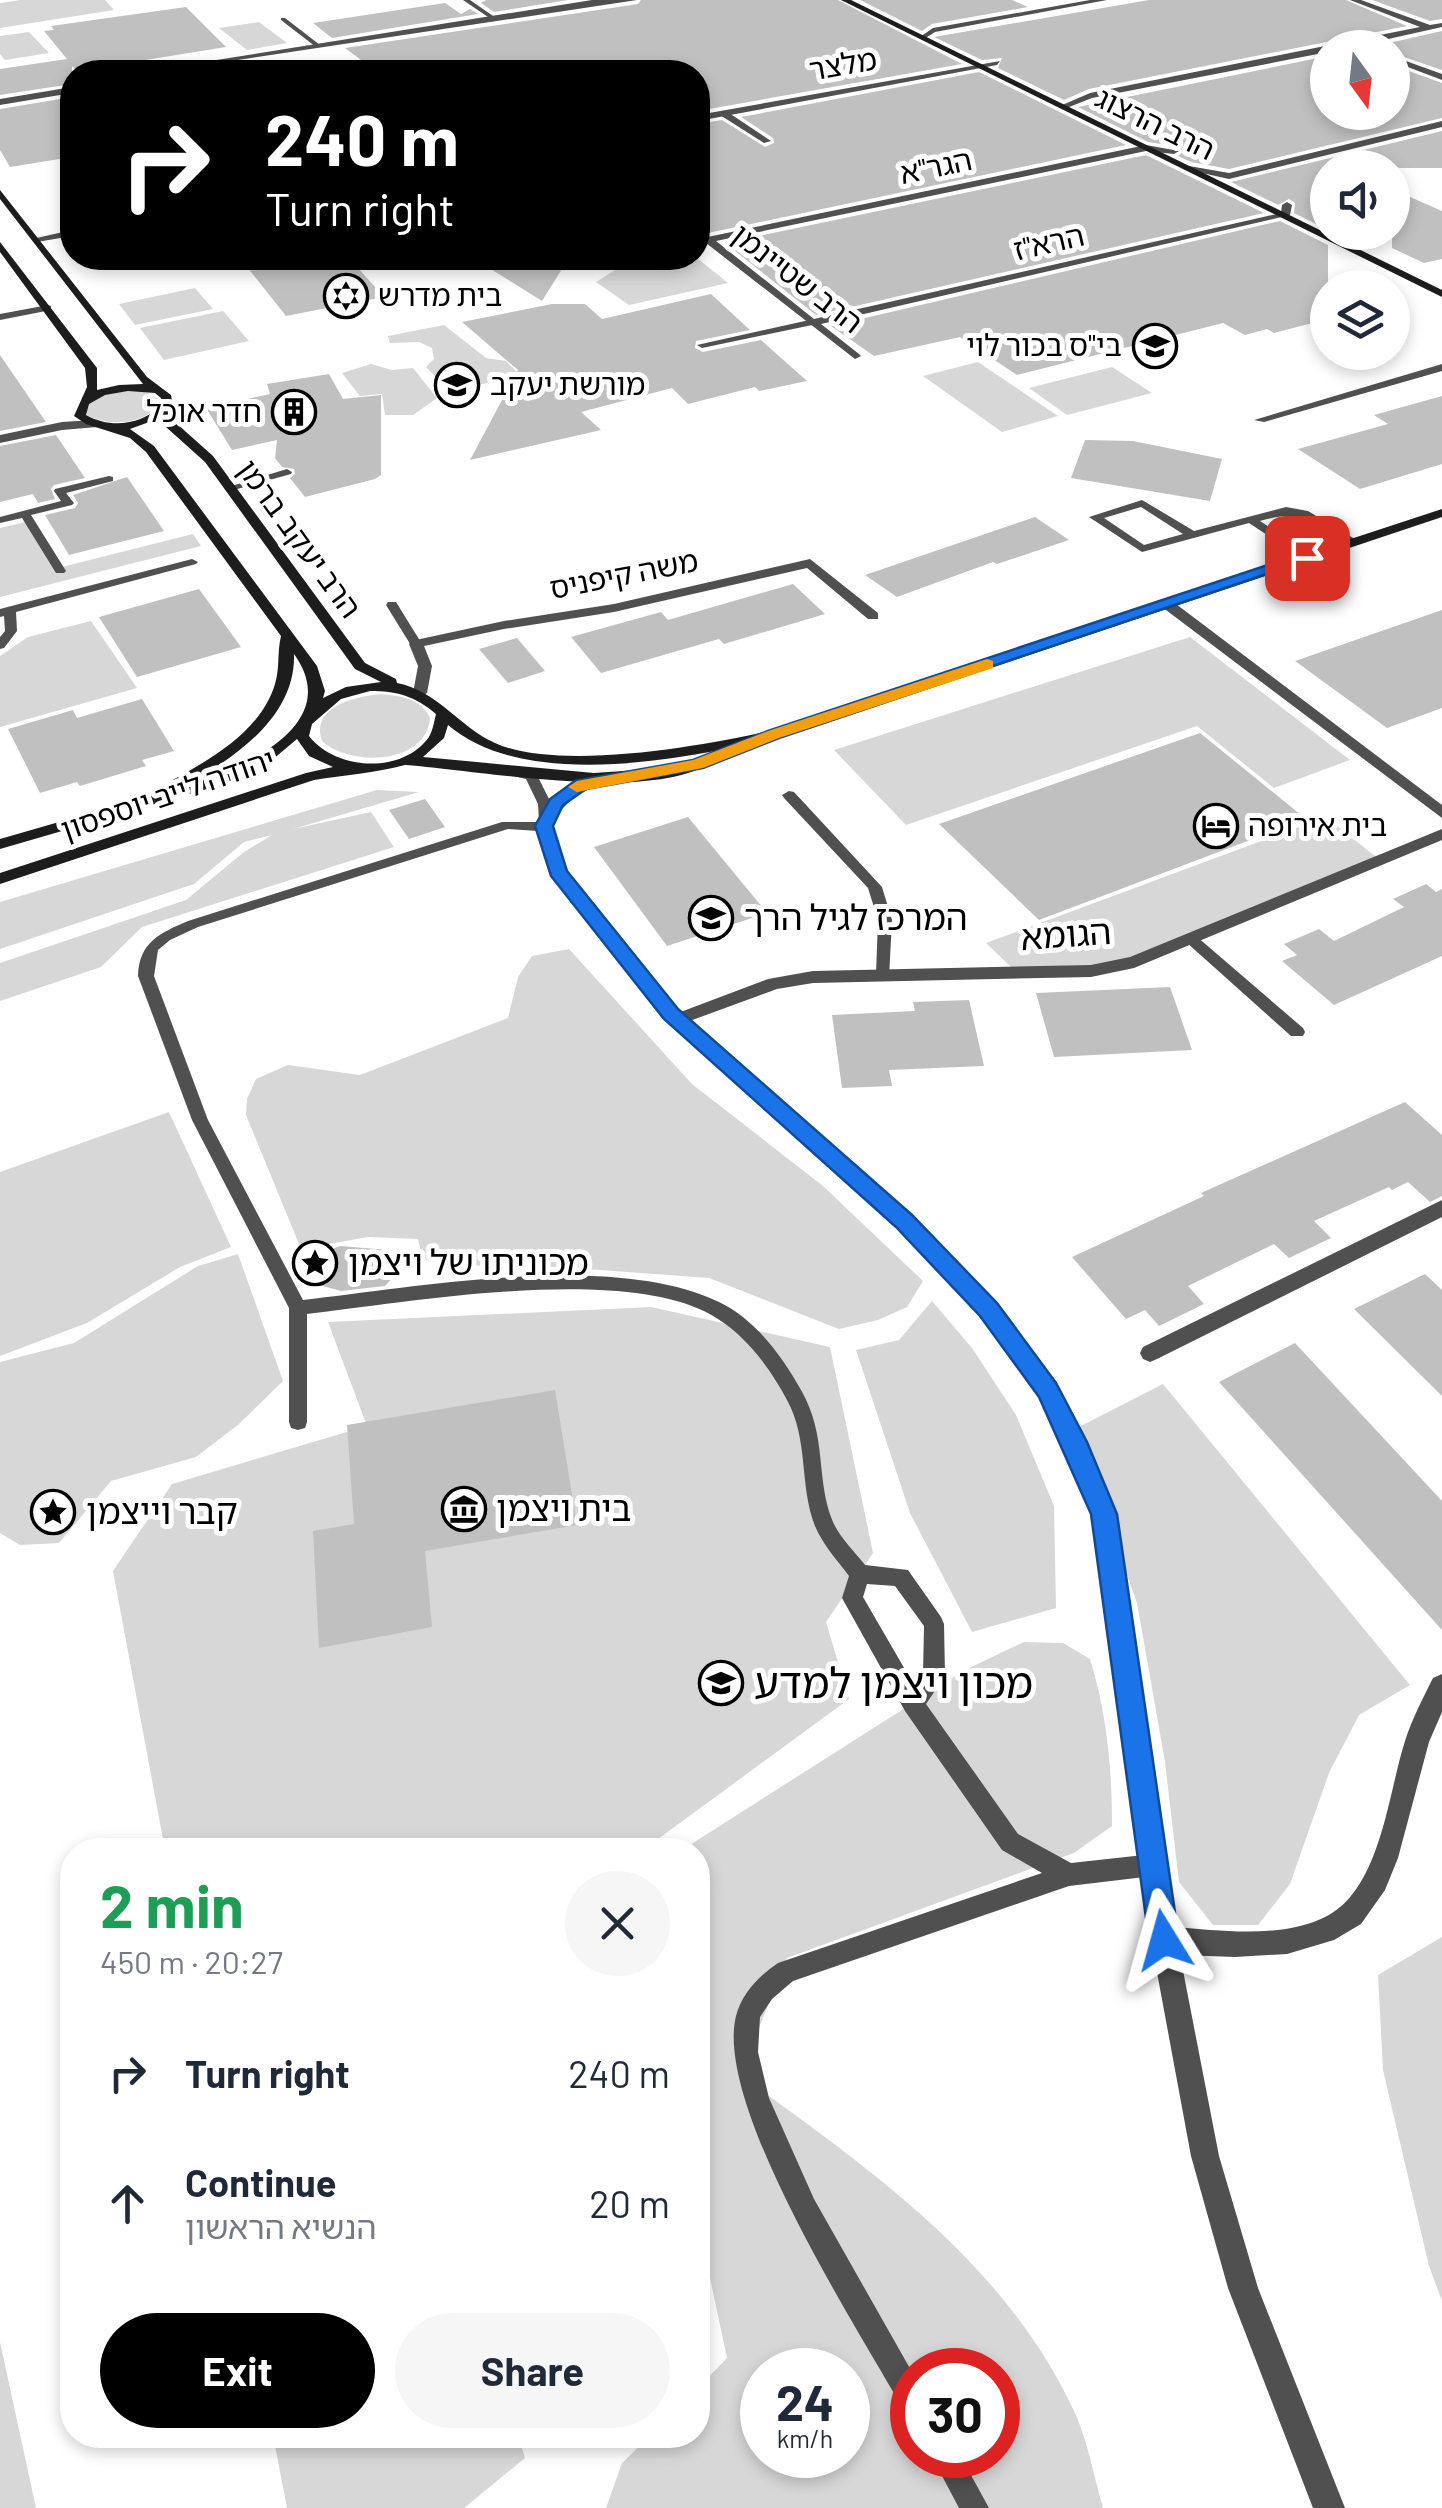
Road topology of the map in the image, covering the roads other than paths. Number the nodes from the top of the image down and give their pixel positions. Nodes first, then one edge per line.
1 (466, 0) edge
2 (607, 0) edge
3 (633, 0) edge
4 (845, 0) edge
5 (870, 0) edge
6 (1103, 0) edge
7 (1354, 0) edge
8 (493, 18) junction
9 (283, 19) dead end
10 (1442, 25) edge
11 (1430, 28) junction
12 (1410, 32) edge
13 (928, 33) junction
14 (318, 46) junction
15 (1310, 52) edge
16 (253, 60) edge
17 (260, 60) edge
18 (997, 63) junction
19 (1410, 65) edge
20 (980, 66) junction
21 (1442, 77) edge
22 (60, 89) edge
23 (0, 99) edge
24 (1068, 103) junction
25 (723, 113) junction
26 (710, 116) edge
27 (1442, 124) edge
28 (767, 142) dead end
29 (1146, 148) junction
30 (1174, 151) junction
31 (1189, 169) junction
32 (1229, 176) junction
33 (0, 193) edge
34 (1286, 210) junction
35 (1310, 219) edge
36 (60, 235) edge
37 (37, 239) junction
38 (710, 239) edge
39 (0, 245) edge
40 (710, 247) edge
41 (1378, 250) edge
42 (60, 269) edge
43 (60, 270) edge
44 (1442, 282) edge
45 (1442, 294) edge
46 (48, 308) junction
47 (0, 318) edge
48 (814, 322) junction
49 (702, 345) dead end
50 (855, 356) dead end
51 (1442, 367) edge
52 (157, 390) junction
53 (85, 401) junction
54 (168, 406) junction
55 (1260, 420) dead end
56 (93, 424) junction
57 (112, 426) junction
58 (0, 428) edge
59 (0, 439) edge
60 (287, 472) dead end
61 (109, 479) dead end
62 (230, 488) junction
63 (1442, 513) edge
64 (25, 514) junction
65 (1250, 519) junction
66 (0, 520) edge
67 (1192, 535) junction
68 (1354, 542) junction
69 (1307, 558) junction
70 (192, 562) dead end
71 (60, 572) dead end
72 (1168, 604) junction
73 (392, 606) dead end
74 (5, 612) edge
75 (873, 616) dead end
76 (285, 637) junction
77 (416, 644) junction
78 (0, 645) edge
79 (413, 691) junction
80 (444, 715) junction
81 (308, 716) junction
82 (774, 734) junction
83 (405, 760) junction
84 (488, 766) junction
85 (355, 768) junction
86 (612, 778) junction
87 (789, 795) dead end
88 (123, 808) junction
89 (1442, 813) edge
90 (546, 823) junction
91 (1442, 834) edge
92 (0, 844) edge
93 (0, 879) edge
94 (1190, 939) junction
95 (884, 974) junction
96 (676, 1020) junction
97 (1297, 1032) dead end
98 (1442, 1208) edge
99 (298, 1308) junction
100 (1150, 1353) dead end
101 (298, 1422) dead end
102 (1104, 1514) joint
103 (860, 1574) junction
104 (1442, 1686) edge
105 (913, 1704) junction
106 (1154, 1865) junction
107 (1069, 1875) junction
108 (1164, 1940) junction
109 (890, 2358) edge
110 (958, 2478) edge
111 (975, 2508) edge
112 (1329, 2508) edge

1 - 8 lane
2 - 8 street
3 - 17 street
4 - 13 street, הרב הרצוג
5 - 13 street, הרב הרצוג
6 - 13 street
7 - 11 street
8 - 14 street
9 - 14 lane
10 - 11 street
11 - 12 street
13 - 18 street, הרב הרצוג
13 - 20 street, הרב הרצוג
14 - 16 street
15 - 24 street
18 - 20 street, מלצר
18 - 24 street, הרב הרצוג
19 - 21 street
20 - 24 street, הרב הרצוג
20 - 25 street, מלצר
22 - 23 street
24 - 29 street, הרב הרצוג
24 - 30 street, הרב הרצוג
25 - 26 street, מלצר
25 - 28 lane
27 - 32 street
29 - 30 street, הגר"א
29 - 31 street, הרב הרצוג
29 - 38 street, הגר"א
30 - 32 street, הרב הרצוג
31 - 32 street
31 - 34 street, הרב הרצוג
32 - 34 street, הרב הרצוג
33 - 37 street
34 - 35 street, הרב הרצוג
34 - 45 street, הרב הרצוג
34 - 48 street, הרא"ז
36 - 37 street
37 - 42 street
39 - 46 street
40 - 48 street, הרב שטיינמן
41 - 44 street
43 - 52 street
46 - 47 lane
46 - 53 street
48 - 49 lane
48 - 50 street, הרב שטיינמן
51 - 55 street
52 - 53 street
52 - 54 street, הרב יעקב ברמן
53 - 56 street
53 - 58 street
54 - 57 street
54 - 62 street, הרב יעקב ברמן
56 - 57 street
56 - 59 street
57 - 76 street, הרב יעקב ברמן
60 - 62 lane
61 - 64 lane
62 - 79 street, הרב יעקב ברמן
63 - 68 street
64 - 66 lane
64 - 71 lane
65 - 67 lane
65 - 68 lane
65 - 69 lane
67 - 67 lane
68 - 69 street
69 - 72 street
70 - 74 lane
72 - 82 street
72 - 89 street
73 - 77 lane
74 - 78 lane
75 - 77 street, משה קיפניס
76 - 81 street, הרב יעקב ברמן
76 - 88 street
77 - 79 street
79 - 80 street, הרב יעקב ברמן
79 - 81 street, יהודה לייב יוספסון
80 - 82 street, הרב יעקב ברמן
80 - 83 street
81 - 85 street
81 - 88 street, יהודה לייב יוספסון
82 - 86 street, יהודה לייב יוספסון
83 - 84 street, יהודה לייב יוספסון
83 - 85 street, יהודה לייב יוספסון
84 - 86 street, יהודה לייב יוספסון
84 - 90 lane
85 - 93 street, יהודה לייב יוספסון
86 - 90 lane
87 - 95 lane
88 - 92 street, יהודה לייב יוספסון
90 - 96 lane
90 - 99 lane
91 - 94 street, הגומא
94 - 95 street, הגומא
94 - 97 lane
95 - 96 street, הגומא
96 - 102 lane
98 - 100 street
99 - 101 lane
99 - 103 lane
102 - 106 street
103 - 105 lane
103 - 105 lane
104 - 108 street
105 - 107 lane
106 - 107 lane
106 - 108 street
107 - 109 lane
108 - 112 street
110 - 111 lane

